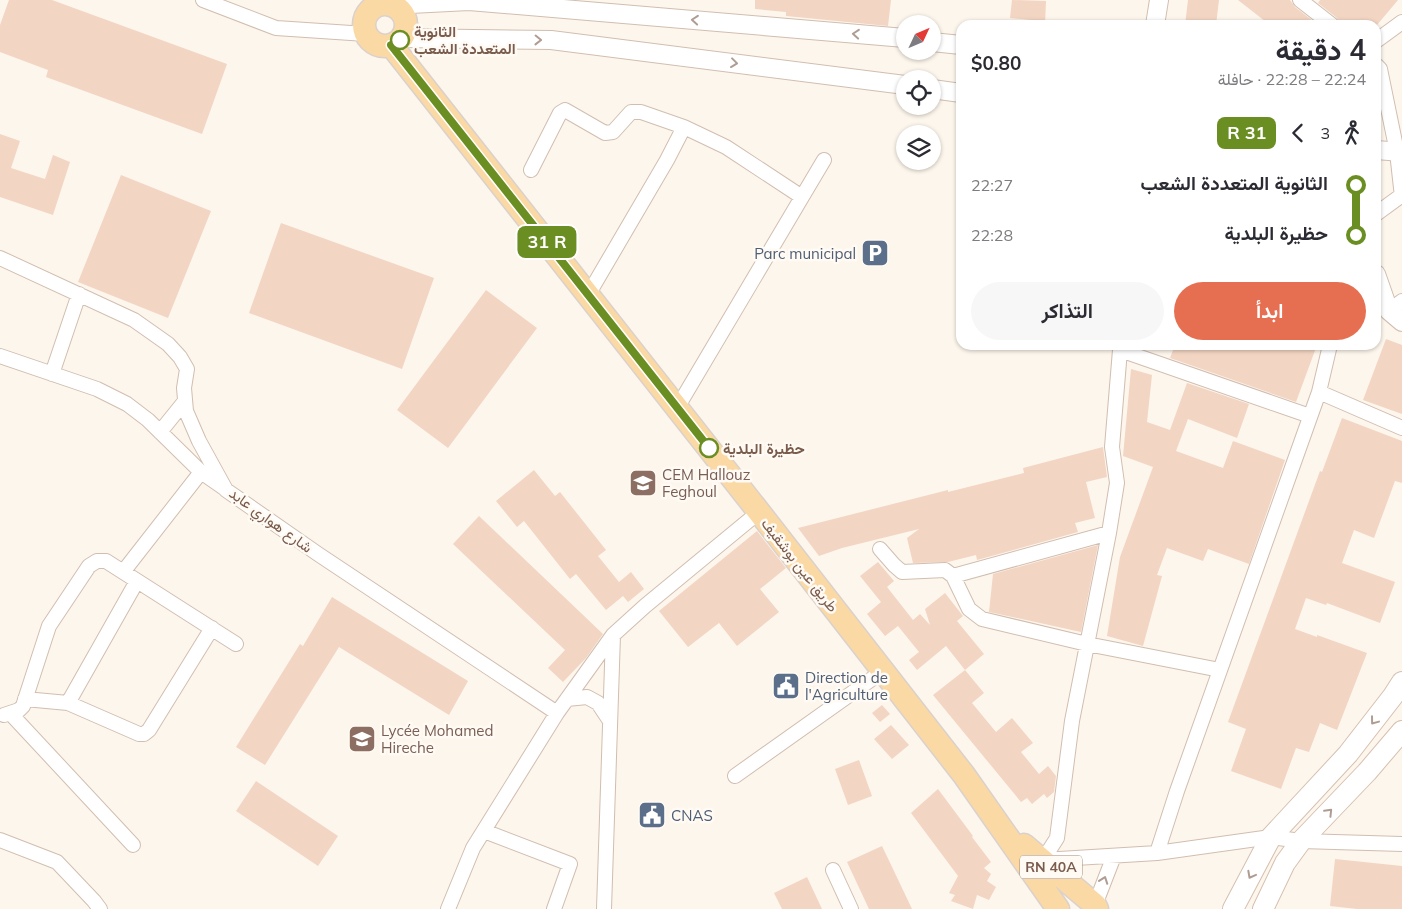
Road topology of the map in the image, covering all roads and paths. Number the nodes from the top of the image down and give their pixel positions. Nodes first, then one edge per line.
1 (203, 0) edge
2 (520, 0) edge
3 (1159, 0) edge
4 (1308, 2) edge
5 (391, 5) junction
6 (544, 8) junction
7 (364, 16) edge
8 (1156, 20) edge
9 (1327, 20) edge
10 (1402, 22) edge
11 (896, 37) edge
12 (1381, 37) edge
13 (397, 42) junction
14 (941, 43) edge
15 (956, 44) edge
16 (1381, 74) edge
17 (896, 84) edge
18 (941, 90) edge
19 (956, 92) edge
20 (684, 127) junction
21 (1381, 150) edge
22 (1399, 152) edge
23 (824, 160) dead end
24 (531, 170) dead end
25 (1402, 196) edge
26 (802, 197) junction
27 (1381, 211) edge
28 (0, 258) edge
29 (1381, 282) edge
30 (78, 294) junction
31 (588, 295) junction
32 (1398, 311) edge
33 (1329, 350) edge
34 (0, 356) edge
35 (52, 374) junction
36 (1319, 392) junction
37 (185, 401) junction
38 (677, 408) junction
39 (1310, 416) junction
40 (1402, 428) edge
41 (160, 432) junction
42 (201, 472) junction
43 (226, 490) junction
44 (759, 512) junction
45 (1110, 532) junction
46 (880, 549) dead end
47 (123, 572) junction
48 (953, 576) junction
49 (137, 581) junction
50 (212, 628) junction
51 (613, 635) junction
52 (236, 644) dead end
53 (1086, 644) junction
54 (1220, 670) junction
55 (883, 671) junction
56 (1402, 682) edge
57 (25, 699) junction
58 (567, 699) junction
59 (68, 702) junction
60 (557, 713) junction
61 (4, 717) edge
62 (610, 721) junction
63 (1402, 730) edge
64 (735, 776) dead end
65 (1002, 828) junction
66 (484, 831) junction
67 (1271, 837) junction
68 (0, 840) edge
69 (1301, 841) junction
70 (1402, 844) edge
71 (133, 845) dead end
72 (1157, 853) junction
73 (1114, 856) junction
74 (1043, 860) junction
75 (833, 870) dead end
76 (1096, 907) edge
77 (100, 909) edge
78 (448, 909) edge
79 (554, 909) edge
80 (604, 909) edge
81 (851, 909) edge
82 (1058, 909) edge
83 (1233, 909) edge
84 (1264, 909) edge

1 - 7 street
2 - 6 street
3 - 8 street
4 - 9 street
5 - 6 street
5 - 7 main road
5 - 13 main road
11 -> 6 street
7 - 13 main road
10 - 12 street
13 -> 17 street
13 - 31 main road, طريق عين بوشقيف / RN 40A
14 - 15 street
16 - 22 street
18 - 19 street
20 - 24 street
20 - 26 street
20 - 31 street
21 - 22 street
22 - 25 street
23 - 26 street
25 - 27 street
26 - 38 street
28 - 30 street, شارع هواري عابد
29 - 32 street
30 - 35 street
30 - 37 street, شارع هواري عابد
31 - 38 main road, طريق عين بوشقيف / RN 40A
33 - 36 street
34 - 35 street
35 - 41 street
36 - 39 street
36 - 40 street
37 - 41 street
37 - 43 street, شارع هواري عابد
38 - 44 main road, طريق عين بوشقيف / RN 40A
39 - 45 street
39 - 54 street
41 - 42 street
42 - 43 street
42 - 47 street
43 - 60 street, شارع هواري عابد
44 - 51 street
44 - 55 main road, طريق عين بوشقيف / RN 40A
45 - 48 street
45 - 53 street
46 - 48 street
47 - 49 street
47 - 57 street
48 - 53 street
49 - 50 street
49 - 59 street
50 - 52 street
50 - 59 street
51 - 58 street
51 - 62 street
53 - 54 street
53 - 74 street
54 - 72 street
55 - 64 street
55 - 65 main road, طريق عين بوشقيف / RN 40A
56 -> 67 main road
57 - 59 street
57 - 61 street
58 - 60 street
58 - 62 street
60 - 66 street
61 - 71 street
62 - 80 street
69 -> 63 main road
65 - 74 main road, RN 40A
65 - 82 main road, RN 40A
66 - 78 street
66 - 79 street
67 - 69 street
67 - 72 street
67 -> 83 main road
68 - 77 street
69 - 70 street
69 - 84 main road
72 - 73 street
73 - 74 street
76 -> 73 street
74 - 76 main road, RN 40A
75 - 81 street

